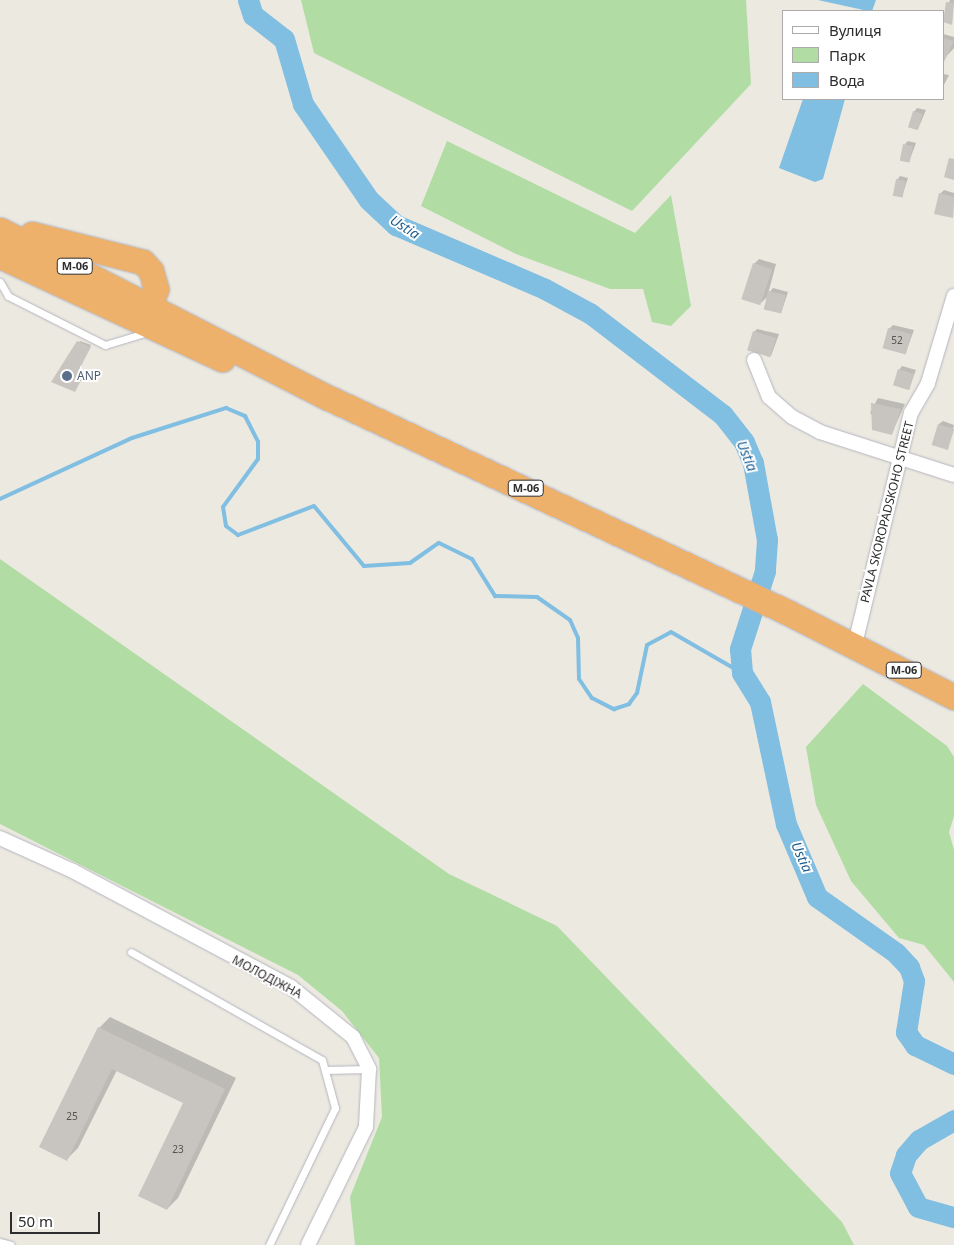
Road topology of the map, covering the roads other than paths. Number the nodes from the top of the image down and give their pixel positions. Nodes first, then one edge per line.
1 (0, 229) edge
2 (0, 256) edge
3 (0, 282) edge
4 (954, 296) edge
5 (140, 312) junction
6 (153, 330) junction
7 (754, 360) dead end
8 (329, 398) junction
9 (899, 458) junction
10 (954, 475) edge
11 (855, 644) junction
12 (954, 697) edge
13 (0, 838) edge
14 (130, 952) dead end
15 (369, 1069) junction
16 (325, 1070) junction
17 (0, 1242) edge
18 (11, 1245) edge
19 (269, 1245) edge
20 (308, 1245) edge

1 - 5 highway, М-06
1 - 5 highway
2 - 5 highway, М-06
3 - 6 lane
4 - 9 street, PAVLA SKOROPADSKOHO STREET
5 - 6 highway, М-06
5 - 8 highway, М-06
6 - 8 highway, М-06
7 - 9 street
8 - 11 highway, М-06
9 - 10 street
9 - 11 street, PAVLA SKOROPADSKOHO STREET
11 - 12 highway, М-06
13 - 15 street, МОЛОДІЖНА
14 - 16 lane
15 - 16 lane
15 - 20 street, МОЛОДІЖНА
16 - 19 lane
17 - 18 lane

